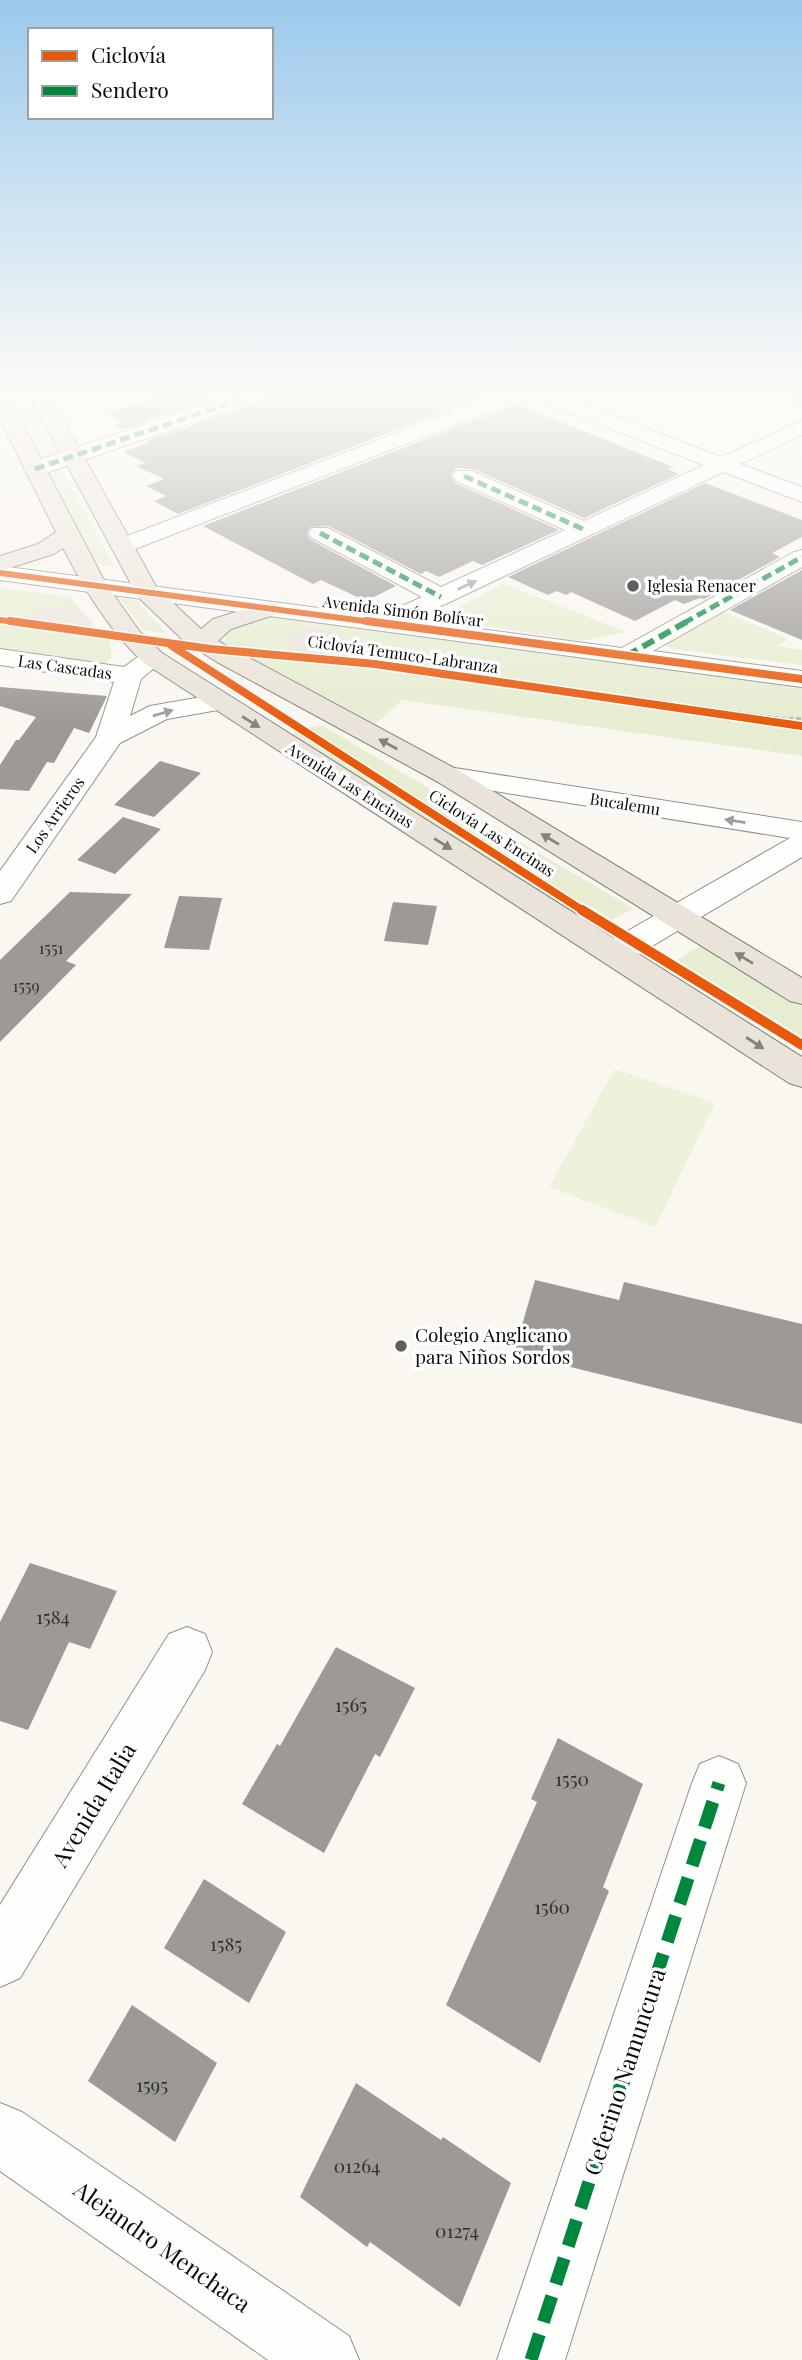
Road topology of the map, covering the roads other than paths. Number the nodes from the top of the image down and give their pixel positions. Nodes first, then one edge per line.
1 (54, 506) edge
2 (100, 506) edge
3 (226, 506) edge
4 (532, 506) edge
5 (635, 506) edge
6 (585, 530) junction
7 (320, 533) dead end
8 (68, 534) junction
9 (122, 546) junction
10 (802, 557) edge
11 (0, 565) edge
12 (0, 573) edge
13 (94, 585) junction
14 (147, 592) junction
15 (441, 597) junction
16 (268, 609) junction
17 (383, 624) junction
18 (201, 642) junction
19 (626, 656) junction
20 (0, 657) edge
21 (153, 658) junction
22 (129, 676) junction
23 (802, 678) edge
24 (219, 702) junction
25 (110, 737) junction
26 (448, 776) junction
27 (802, 831) edge
28 (802, 844) edge
29 (0, 894) edge
30 (677, 917) junction
31 (615, 953) junction
32 (802, 993) edge
33 (802, 1074) edge
34 (187, 1652) dead end
35 (719, 1783) dead end
36 (0, 1958) edge
37 (0, 2134) edge
38 (325, 2360) edge
39 (531, 2360) edge

1 - 8 main road, Avenida Las Encinas
2 - 9 main road
3 - 9 street
4 - 6 street
5 - 6 street
15 -> 6 street
7 - 15 street
8 - 11 main road
8 - 13 main road, Avenida Las Encinas
9 - 14 main road
10 - 19 street
12 - 13 street, Avenida Simón Bolívar
13 - 14 street, Avenida Simón Bolívar
13 - 21 main road, Avenida Las Encinas
14 - 16 street, Avenida Simón Bolívar
14 - 18 main road
15 - 17 street
16 - 17 street, Avenida Simón Bolívar
16 - 18 main road
17 - 19 street, Avenida Simón Bolívar
26 -> 18 main road
19 - 23 street, Avenida Simón Bolívar
20 - 22 street, Las Cascadas
21 - 22 street
21 - 24 main road, Avenida Las Encinas
22 - 25 street, Los Arrieros
25 -> 24 street, Los Arrieros
24 -> 31 main road, Avenida Las Encinas
25 - 29 street, Los Arrieros
27 -> 26 street, Bucalemu
30 -> 26 main road
28 - 30 street
30 - 31 street
32 -> 30 main road
31 -> 33 main road, Avenida Las Encinas
34 - 36 street, Avenida Italia
35 - 39 street, Ceferino Namuncura
37 - 38 street, Alejandro Menchaca

